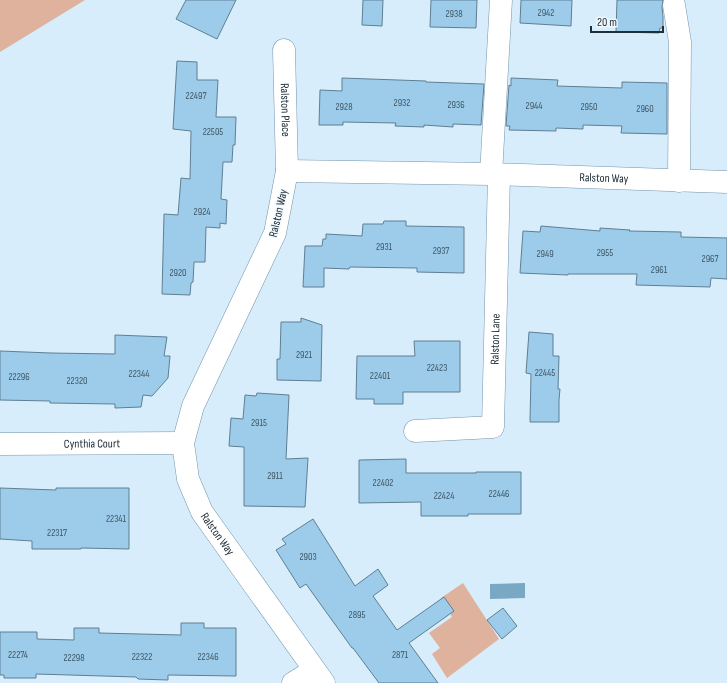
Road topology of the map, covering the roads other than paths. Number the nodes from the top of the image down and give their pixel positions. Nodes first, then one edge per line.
1 (501, 0) edge
2 (674, 5) dead end
3 (284, 50) dead end
4 (287, 171) junction
5 (495, 174) junction
6 (679, 181) junction
7 (727, 182) edge
8 (415, 431) dead end
9 (184, 443) junction
10 (0, 444) edge
11 (319, 677) edge
12 (293, 683) edge

1 - 5 street
2 - 6 street
3 - 4 street, Ralston Place
4 - 5 street, Ralston Way
4 - 9 street, Ralston Way
5 - 6 street, Ralston Way
5 - 8 street, Ralston Lane
6 - 7 street, Ralston Way
9 - 10 street, Cynthia Court
9 - 11 street, Ralston Way
11 - 12 street

